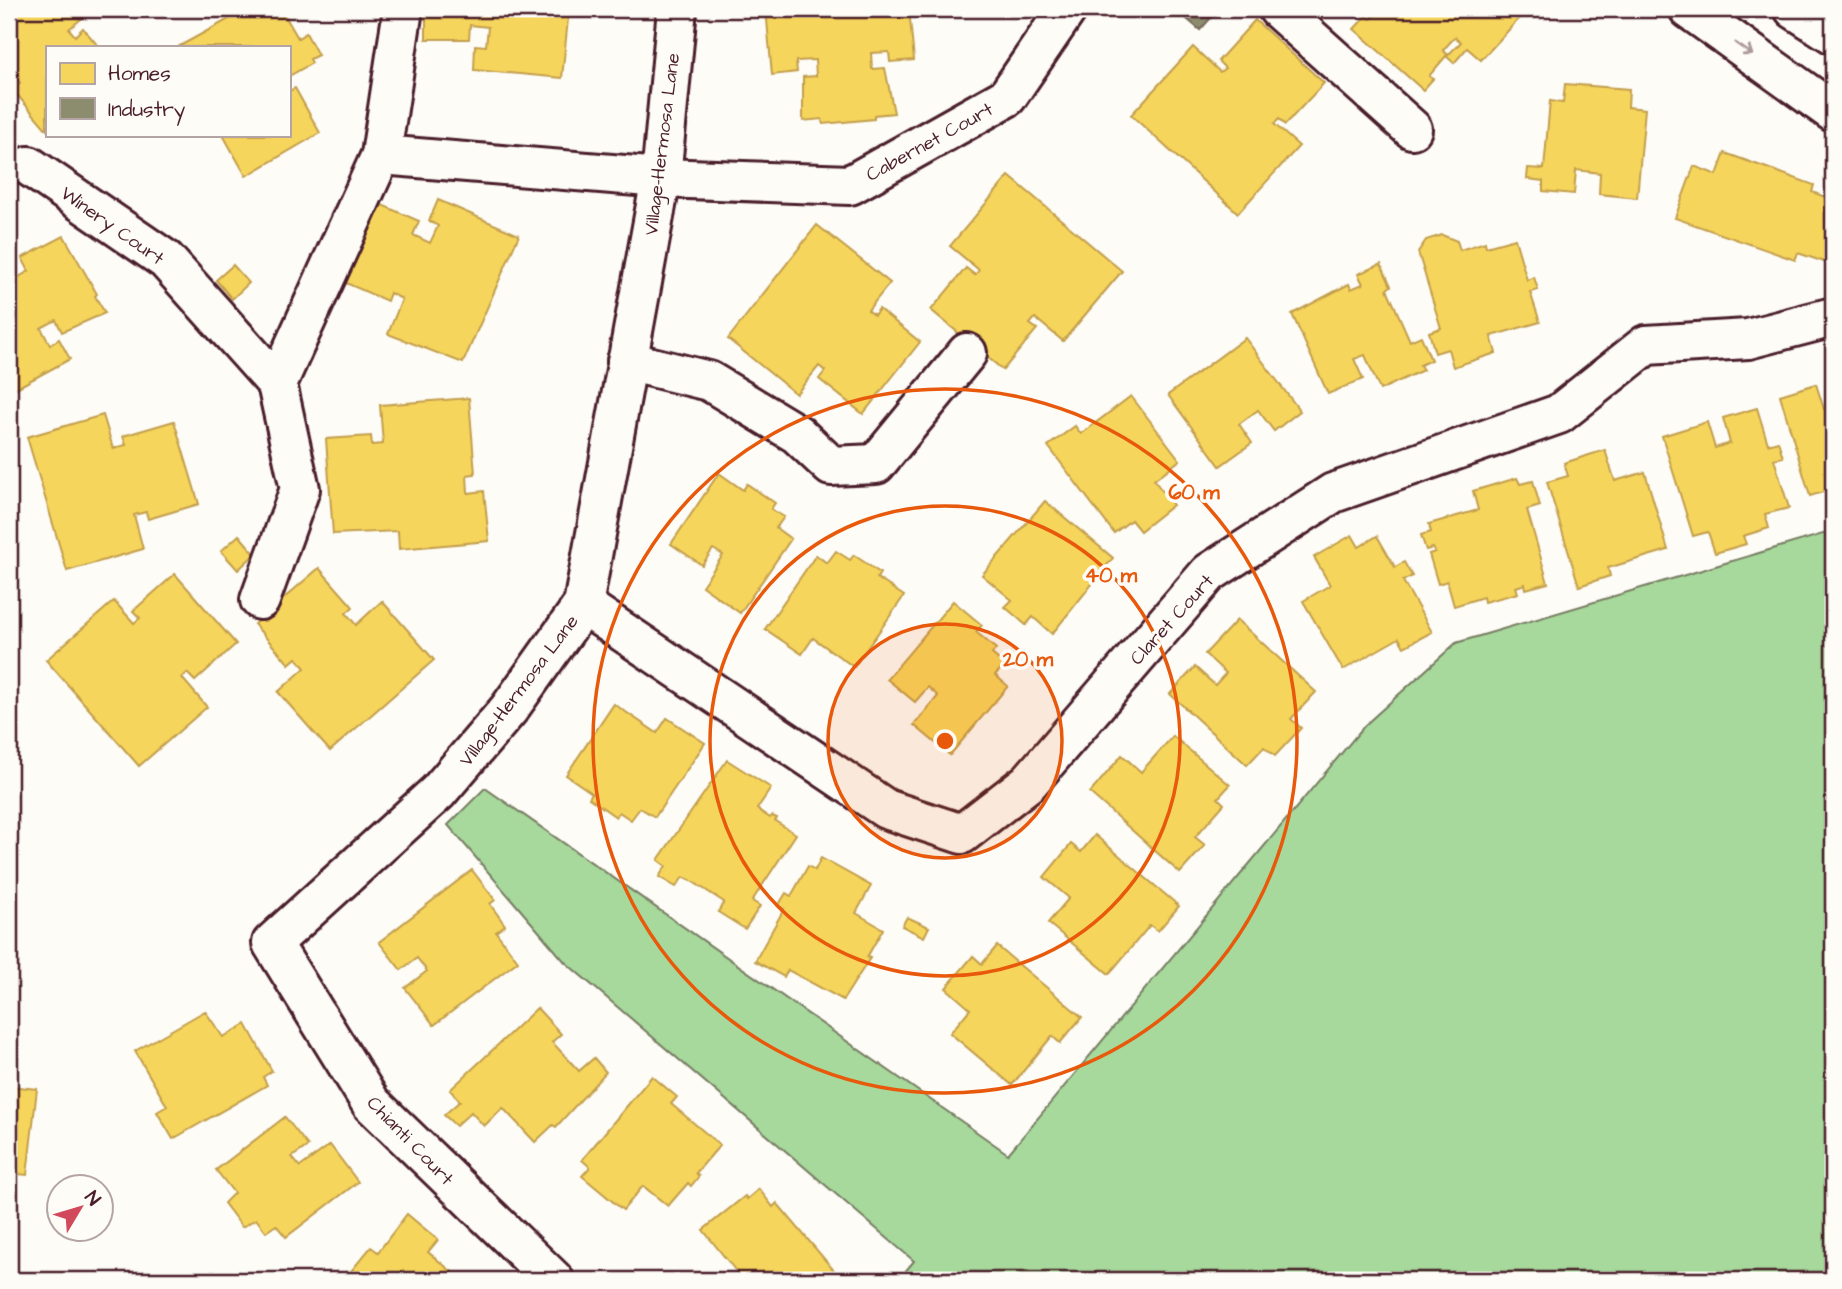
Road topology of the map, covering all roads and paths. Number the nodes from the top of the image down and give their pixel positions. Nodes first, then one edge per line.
1 (403, 9) edge
2 (677, 9) edge
3 (1067, 9) edge
4 (1278, 9) edge
5 (1689, 9) edge
6 (1794, 9) edge
7 (1833, 34) edge
8 (1833, 112) edge
9 (1412, 129) dead end
10 (381, 155) junction
11 (29, 166) dead end
12 (660, 178) junction
13 (1833, 317) edge
14 (967, 353) dead end
15 (627, 361) junction
16 (277, 384) junction
17 (260, 600) dead end
18 (583, 605) junction
19 (272, 943) joint
20 (554, 1280) edge

1 - 10 street
2 - 12 street, Village-Hermosa Lane
3 - 12 street, Cabernet Court
4 - 9 street
5 -> 8 street
6 - 7 street
10 - 12 street
10 - 16 street
11 - 16 street, Winery Court
12 - 15 street, Village-Hermosa Lane
13 - 18 street, Claret Court
14 - 15 street
15 - 18 street, Village-Hermosa Lane
16 - 17 street, Winery Court
18 - 19 street, Village-Hermosa Lane
19 - 20 street, Chianti Court

